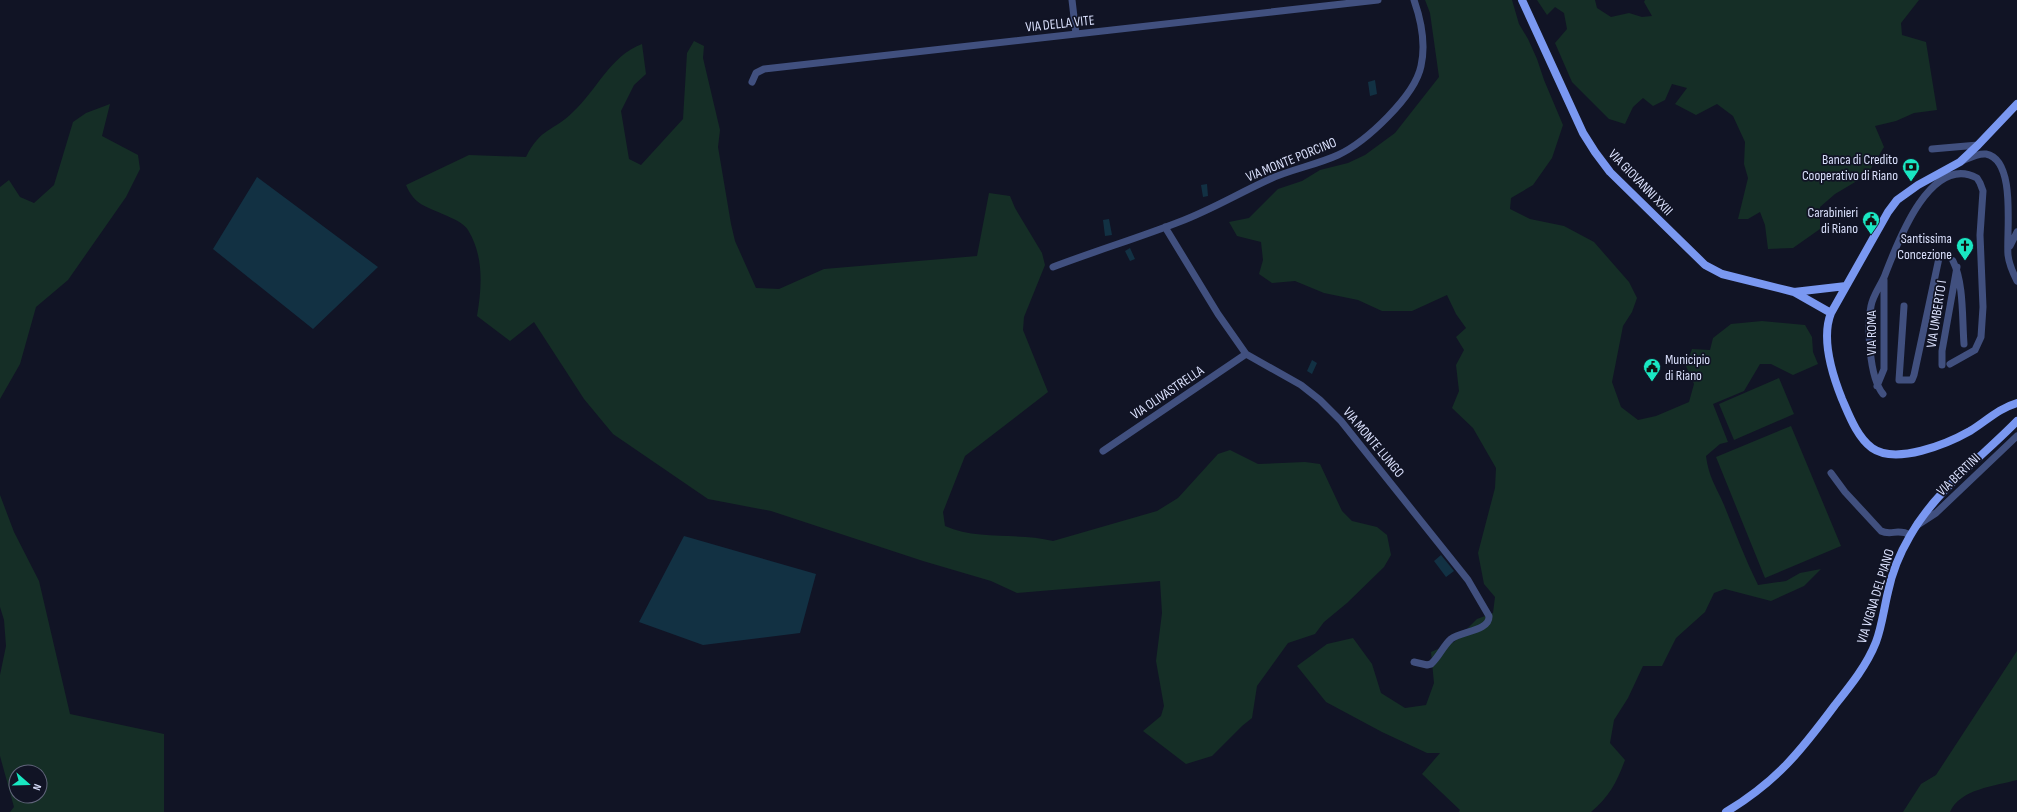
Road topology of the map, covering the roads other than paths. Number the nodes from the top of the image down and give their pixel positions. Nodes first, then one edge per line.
1 (1072, 0) edge
2 (1378, 0) edge
3 (1414, 0) edge
4 (1522, 0) edge
5 (1076, 34) junction
6 (752, 82) dead end
7 (2017, 104) edge
8 (1978, 145) junction
9 (1932, 149) dead end
10 (1960, 162) junction
11 (1938, 179) junction
12 (1165, 227) junction
13 (2017, 232) edge
14 (2008, 249) junction
15 (1939, 258) dead end
16 (1053, 266) dead end
17 (1884, 277) junction
18 (2017, 281) edge
19 (1846, 286) junction
20 (1794, 292) junction
21 (1904, 306) dead end
22 (1831, 313) junction
23 (1964, 344) dead end
24 (1246, 354) junction
25 (1950, 364) dead end
26 (1942, 365) dead end
27 (1877, 386) junction
28 (1883, 394) dead end
29 (2017, 403) edge
30 (2017, 421) edge
31 (2017, 436) edge
32 (1103, 451) dead end
33 (1831, 473) dead end
34 (1912, 531) junction
35 (1414, 662) dead end
36 (1726, 812) edge

1 - 5 street
2 - 5 street, VIA DELLA VITE
3 - 12 street, VIA MONTE PORCINO
4 - 20 main road, VIA GIOVANNI XXIII
5 - 6 street, VIA DELLA VITE
7 - 8 main road
8 - 9 street
8 - 10 main road
10 - 11 main road
10 - 14 street
11 - 17 street
11 - 19 main road
11 - 25 street
12 - 16 street, VIA MONTE PORCINO
12 - 24 street, VIA MONTE LUNGO
13 - 14 street
14 - 18 street
15 - 21 street
17 - 27 street, VIA ROMA
17 - 27 street
19 - 20 main road, VIA GIOVANNI XXIII
19 - 22 main road
20 - 22 main road, VIA GIOVANNI XXIII
22 - 29 main road
23 - 26 street, VIA UMBERTO I
24 - 32 street, VIA OLIVASTRELLA
24 - 35 street, VIA MONTE LUNGO
27 - 28 street
30 - 34 main road, VIA VIGNA DEL PIANO
31 - 34 street, VIA BERTINI
33 - 34 street
34 - 36 main road, VIA VIGNA DEL PIANO

